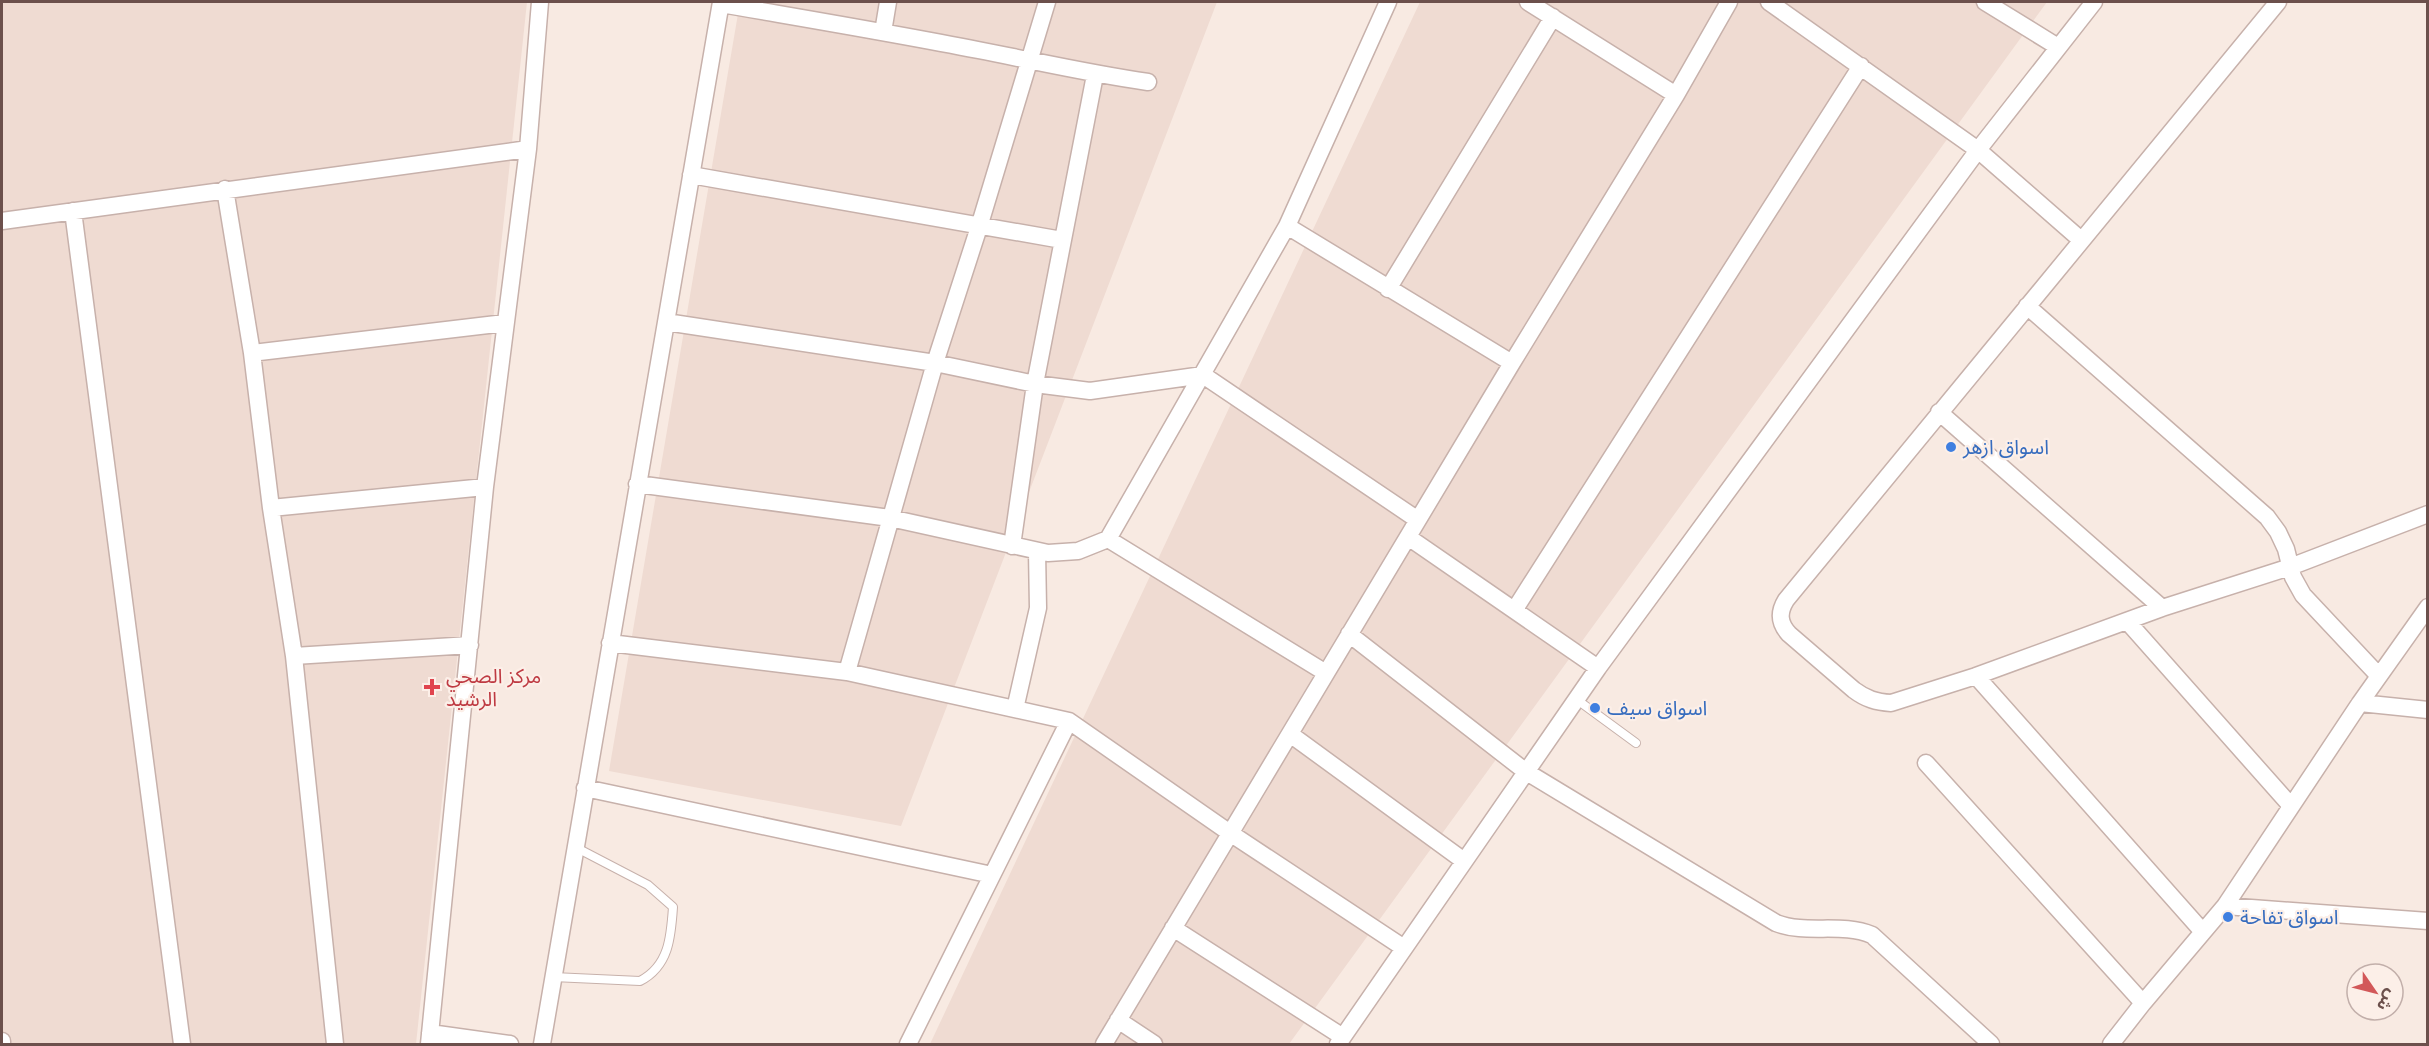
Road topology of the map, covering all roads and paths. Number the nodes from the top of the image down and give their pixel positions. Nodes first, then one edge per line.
1 (540, 2) edge
2 (888, 2) edge
3 (1047, 2) edge
4 (1388, 2) edge
5 (1528, 2) edge
6 (1729, 2) edge
7 (1768, 2) edge
8 (1985, 2) edge
9 (2094, 2) edge
10 (2278, 2) edge
11 (721, 3) edge
12 (1553, 17) junction
13 (883, 32) junction
14 (2058, 47) junction
15 (1029, 60) junction
16 (1861, 66) junction
17 (1095, 75) junction
18 (1148, 82) dead end
19 (1677, 95) junction
20 (528, 149) junction
21 (1978, 150) junction
22 (691, 176) junction
23 (225, 189) junction
24 (72, 211) junction
25 (2, 221) edge
26 (1287, 226) junction
27 (979, 227) junction
28 (1062, 240) junction
29 (2081, 240) junction
30 (1388, 289) junction
31 (2027, 306) junction
32 (666, 322) junction
33 (506, 323) junction
34 (252, 353) junction
35 (934, 363) junction
36 (1512, 363) junction
37 (1203, 375) junction
38 (1035, 384) junction
39 (1939, 412) junction
40 (637, 484) junction
41 (485, 487) junction
42 (271, 508) junction
43 (2427, 514) edge
44 (890, 518) junction
45 (1418, 520) junction
46 (1408, 537) junction
47 (1108, 539) junction
48 (1012, 546) junction
49 (1037, 551) junction
50 (2290, 567) junction
51 (2427, 607) edge
52 (2162, 608) junction
53 (1515, 609) junction
54 (2127, 621) junction
55 (1349, 634) junction
56 (610, 644) junction
57 (470, 645) junction
58 (294, 656) junction
59 (1598, 668) junction
60 (847, 672) junction
61 (1326, 673) junction
62 (1976, 676) junction
63 (2379, 676) junction
64 (1576, 699) junction
65 (2360, 703) junction
66 (1015, 709) junction
67 (2427, 710) edge
68 (1069, 721) junction
69 (1290, 734) junction
70 (1636, 743) dead end
71 (1926, 763) dead end
72 (1525, 771) junction
73 (585, 788) junction
74 (2291, 807) junction
75 (1230, 833) junction
76 (575, 847) junction
77 (1464, 861) junction
78 (992, 875) junction
79 (2225, 906) junction
80 (2427, 921) edge
81 (1173, 928) junction
82 (2203, 932) junction
83 (1404, 948) junction
84 (553, 976) junction
85 (2143, 1003) junction
86 (1118, 1020) junction
87 (430, 1039) edge
88 (1340, 1041) edge
89 (182, 1044) edge
90 (335, 1044) edge
91 (510, 1044) edge
92 (542, 1044) edge
93 (908, 1044) edge
94 (1104, 1044) edge
95 (1155, 1044) edge
96 (1991, 1044) edge
97 (2110, 1044) edge

1 - 20 street
2 - 13 street
3 - 15 street
4 - 26 street
5 - 12 street
6 - 19 street
7 - 16 street
8 - 14 street
9 - 14 street
10 - 29 street
11 - 13 street
11 - 22 street
12 - 19 street
12 - 30 street
13 - 15 street
14 - 21 street
15 - 17 street
15 - 27 street
16 - 21 street
16 - 53 street
17 - 18 street
17 - 28 street
19 - 36 street
20 - 23 street
20 - 33 street
21 - 29 street
21 - 59 street
22 - 27 street
22 - 32 street
23 - 24 street
23 - 34 street
24 - 25 street
24 - 89 street
26 - 30 street
26 - 37 street
27 - 28 street
27 - 35 street
28 - 38 street
29 - 31 street
30 - 36 street
31 - 39 street
31 - 50 street
32 - 35 street
32 - 40 street
33 - 34 street
33 - 41 street
34 - 42 street
35 - 38 street
35 - 44 street
36 - 45 street
37 - 38 street
37 - 45 street
37 - 47 street
38 - 48 street
39 - 52 street
39 - 62 street
40 - 44 street
40 - 56 street
41 - 42 street
41 - 57 street
42 - 58 street
43 - 50 street
44 - 48 street
44 - 60 street
45 - 46 street
46 - 53 street
46 - 55 street
47 - 49 street
47 - 61 street
48 - 49 street
49 - 66 street
50 - 52 street
50 - 63 street
51 - 63 street
52 - 54 street
53 - 59 street
54 - 62 street
54 - 74 street
55 - 61 street
55 - 72 street
56 - 60 street
56 - 73 street
57 - 58 street
57 - 87 street
58 - 90 street
59 - 64 street
60 - 66 street
61 - 69 street
62 - 82 street
63 - 65 street
64 - 70 lane
64 - 72 street
65 - 67 street
65 - 74 street
66 - 68 street
68 - 75 street
68 - 78 street
69 - 75 street
69 - 77 street
71 - 85 street
72 - 77 street
72 - 96 street
73 - 76 street
73 - 78 street
74 - 79 street
75 - 81 street
75 - 83 street
76 - 84 street
76 - 84 lane
77 - 83 street
78 - 93 street
79 - 80 street
79 - 82 street
81 - 86 street
81 - 88 street
82 - 85 street
83 - 88 street
84 - 92 street
85 - 97 street
86 - 94 street
86 - 95 street
87 - 91 street

